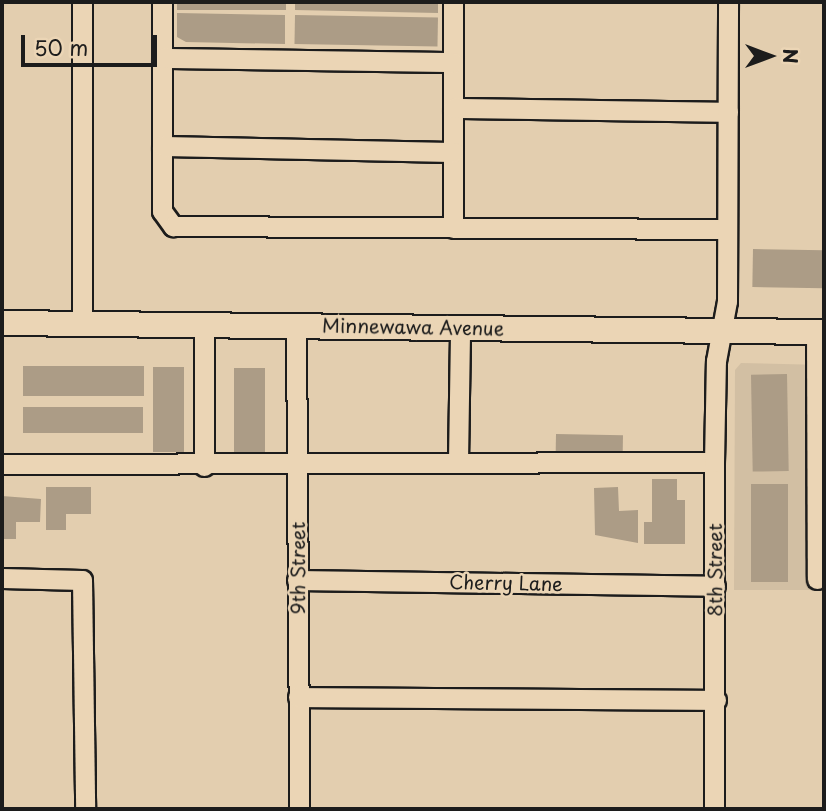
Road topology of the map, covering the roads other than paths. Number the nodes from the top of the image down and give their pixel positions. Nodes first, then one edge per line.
1 (82, 2) edge
2 (162, 2) edge
3 (453, 2) edge
4 (728, 2) edge
5 (162, 58) junction
6 (453, 62) junction
7 (453, 108) junction
8 (728, 112) junction
9 (162, 146) junction
10 (453, 152) junction
11 (453, 228) junction
12 (727, 229) junction
13 (2, 323) edge
14 (82, 323) junction
15 (204, 325) junction
16 (296, 326) junction
17 (460, 328) junction
18 (721, 331) junction
19 (820, 332) edge
20 (458, 461) junction
21 (297, 462) junction
22 (714, 462) junction
23 (2, 464) edge
24 (204, 466) junction
25 (2, 578) edge
26 (817, 579) dead end
27 (298, 580) junction
28 (715, 586) junction
29 (298, 697) junction
30 (716, 700) junction
31 (85, 809) edge
32 (299, 809) edge
33 (715, 809) edge

1 - 14 street
2 - 5 street
3 - 6 street
4 - 8 street, 8th Street
5 - 6 street
5 - 9 street
6 - 7 street
7 - 8 street
7 - 10 street
8 - 12 street, 8th Street
9 - 10 street
9 - 11 street
10 - 11 street
11 - 12 street
12 - 18 street, 8th Street
13 - 14 main road, Minnewawa Avenue
14 - 15 main road, Minnewawa Avenue
15 - 16 main road, Minnewawa Avenue
15 - 24 street
16 - 17 main road, Minnewawa Avenue
16 - 21 street, 9th Street
17 - 18 main road, Minnewawa Avenue
17 - 20 street
18 - 19 main road, Minnewawa Avenue
18 - 22 street, 8th Street
19 - 26 street
20 - 21 street
20 - 22 street
21 - 24 street
21 - 27 street, 9th Street
22 - 28 street, 8th Street
23 - 24 street
25 - 31 street
27 - 28 street, Cherry Lane
27 - 29 street, 9th Street
28 - 30 street, 8th Street
29 - 30 street
29 - 32 street, 9th Street
30 - 33 street, 8th Street

